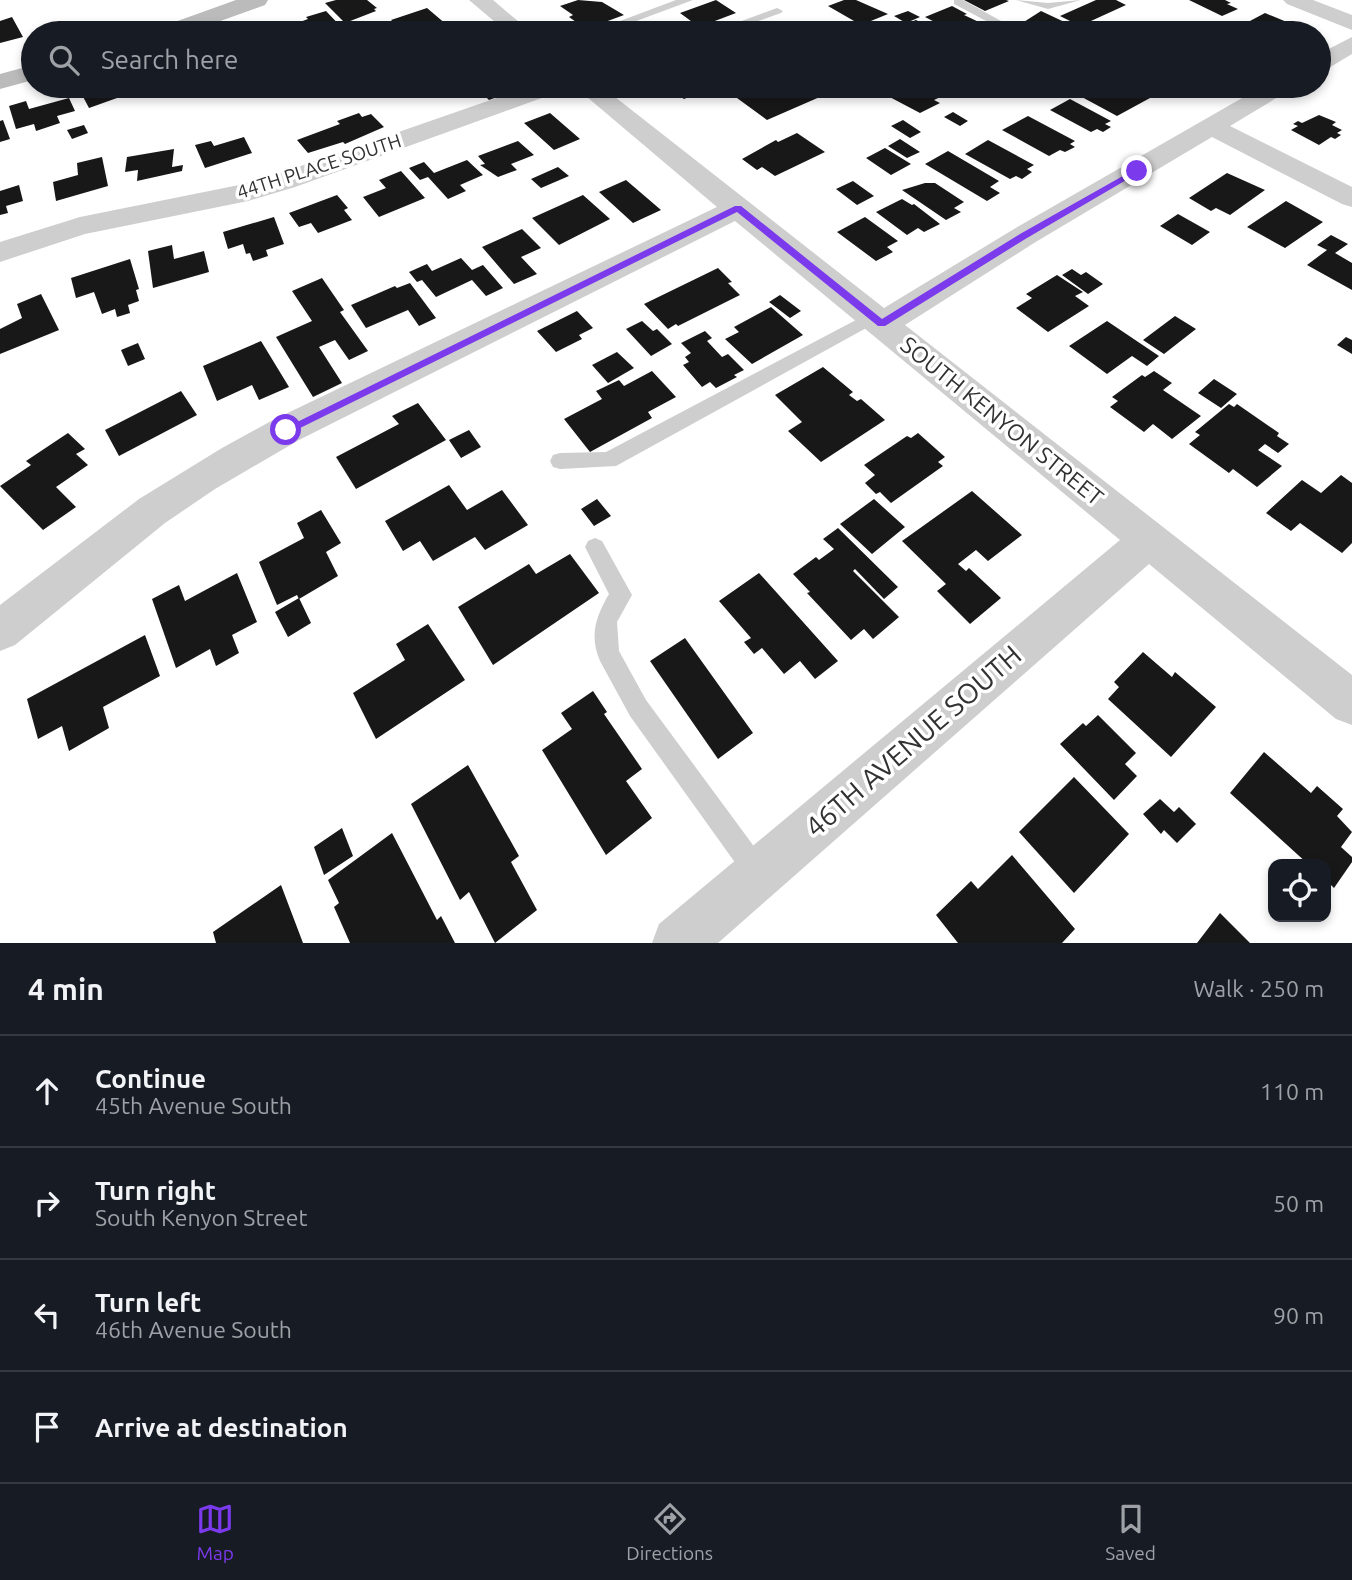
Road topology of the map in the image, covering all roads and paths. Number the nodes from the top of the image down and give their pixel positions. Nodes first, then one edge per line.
1 (257, 0) edge
2 (480, 0) edge
3 (687, 0) edge
4 (1074, 0) edge
5 (1294, 0) edge
6 (958, 2) dead end
7 (1027, 2) edge
8 (777, 10) dead end
9 (991, 20) joint
10 (199, 21) edge
11 (507, 21) edge
12 (628, 21) edge
13 (747, 21) edge
14 (1352, 23) edge
15 (1352, 44) edge
16 (1331, 57) edge
17 (21, 76) edge
18 (0, 82) edge
19 (519, 98) edge
20 (601, 98) edge
21 (1259, 98) edge
22 (1210, 126) junction
23 (1352, 198) edge
24 (738, 208) junction
25 (0, 252) edge
26 (877, 320) junction
27 (560, 461) dead end
28 (1148, 540) junction
29 (595, 547) dead end
30 (0, 631) edge
31 (1352, 703) edge
32 (758, 874) junction
33 (678, 943) edge

1 - 10 main road
2 - 11 street
3 - 12 lane
4 - 7 lane
5 - 14 street
6 - 9 lane
7 - 9 lane
8 - 13 lane
15 - 16 street
17 - 18 main road
19 - 25 street, 44TH PLACE SOUTH
20 - 24 street, SOUTH KENYON STREET
21 - 22 street
22 - 23 street
22 - 26 street
24 - 26 street, SOUTH KENYON STREET
24 - 30 street
26 - 27 lane
26 - 28 street, SOUTH KENYON STREET
28 - 31 street, SOUTH KENYON STREET
28 - 32 street, 46TH AVENUE SOUTH
29 - 32 lane
32 - 33 street, 46TH AVENUE SOUTH

